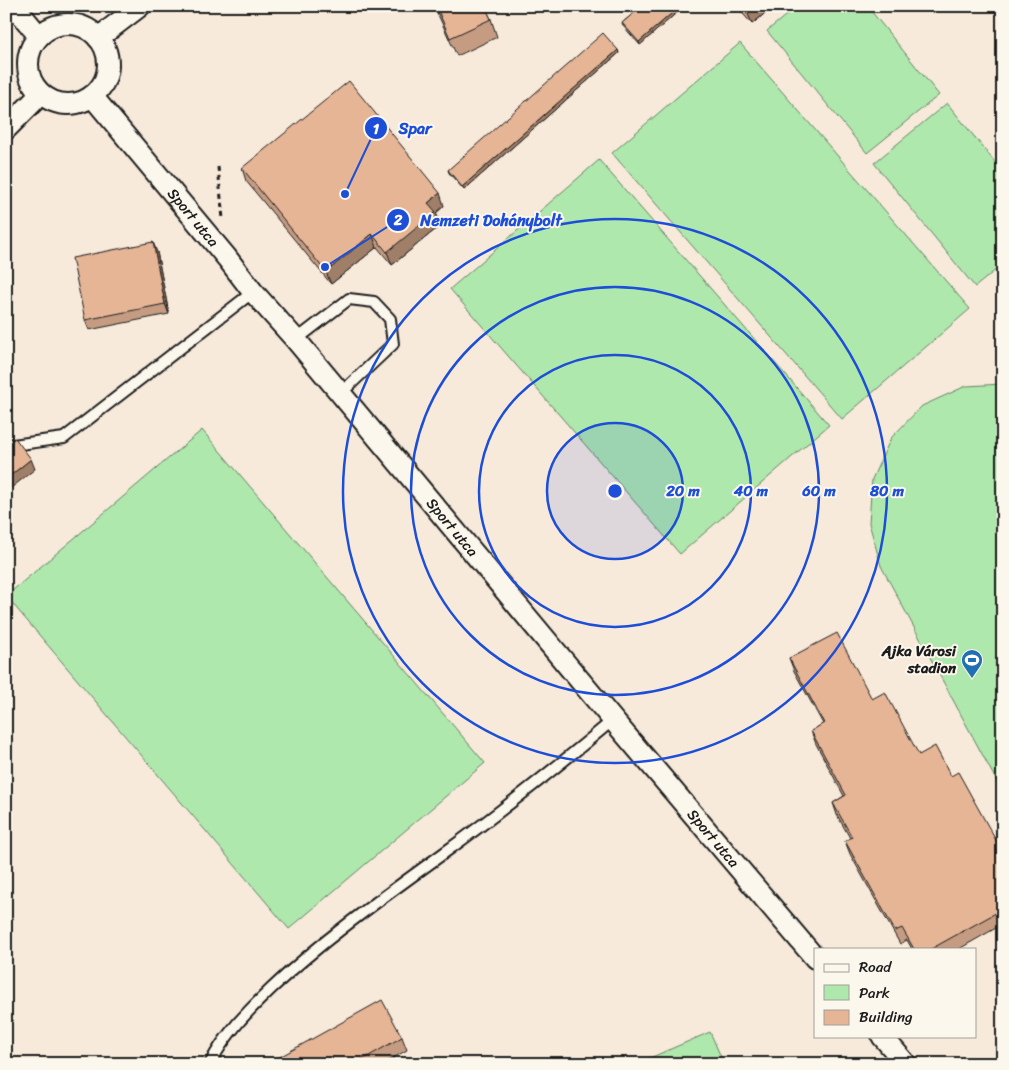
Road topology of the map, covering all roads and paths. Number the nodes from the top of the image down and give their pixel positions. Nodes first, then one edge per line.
1 (14, 6) edge
2 (140, 6) edge
3 (39, 36) junction
4 (98, 38) junction
5 (41, 94) junction
6 (92, 96) junction
7 (6, 129) edge
8 (218, 168) dead end
9 (223, 222) dead end
10 (253, 292) junction
11 (296, 340) junction
12 (340, 394) junction
13 (6, 446) edge
14 (613, 720) junction
15 (814, 957) edge
16 (884, 1038) edge
17 (210, 1064) edge
18 (906, 1064) edge

1 - 3 street
2 - 4 street
3 - 4 street
3 - 5 street
4 - 6 street
5 - 6 street
5 - 7 street
6 - 10 street, Sport utca
8 - 9 path
10 - 11 street, Sport utca
10 - 13 lane
11 - 12 street, Sport utca
11 - 12 lane
12 - 14 street, Sport utca
14 - 15 street, Sport utca
14 - 17 lane
16 - 18 street

